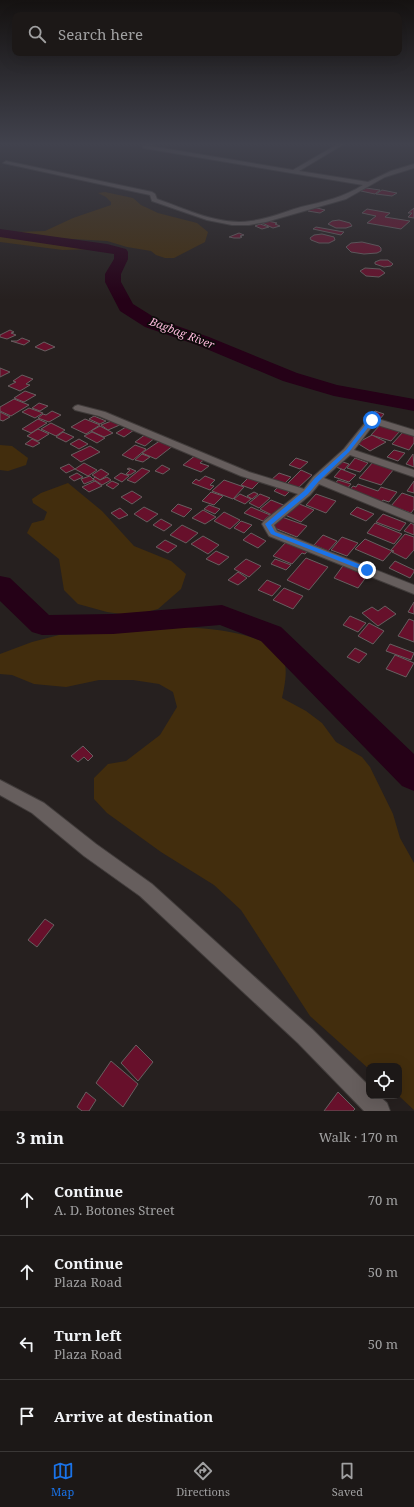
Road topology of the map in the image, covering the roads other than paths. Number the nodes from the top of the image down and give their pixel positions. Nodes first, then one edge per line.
1 (153, 196) edge
2 (347, 196) edge
3 (78, 408) dead end
4 (414, 433) edge
5 (348, 451) junction
6 (414, 474) edge
7 (317, 479) junction
8 (306, 493) junction
9 (414, 519) edge
10 (414, 590) edge
11 (0, 787) edge
12 (379, 1111) edge

1 - 2 street
3 - 8 street
4 - 5 street
5 - 6 street
5 - 7 street
7 - 8 street
7 - 9 street
8 - 10 street
11 - 12 street

